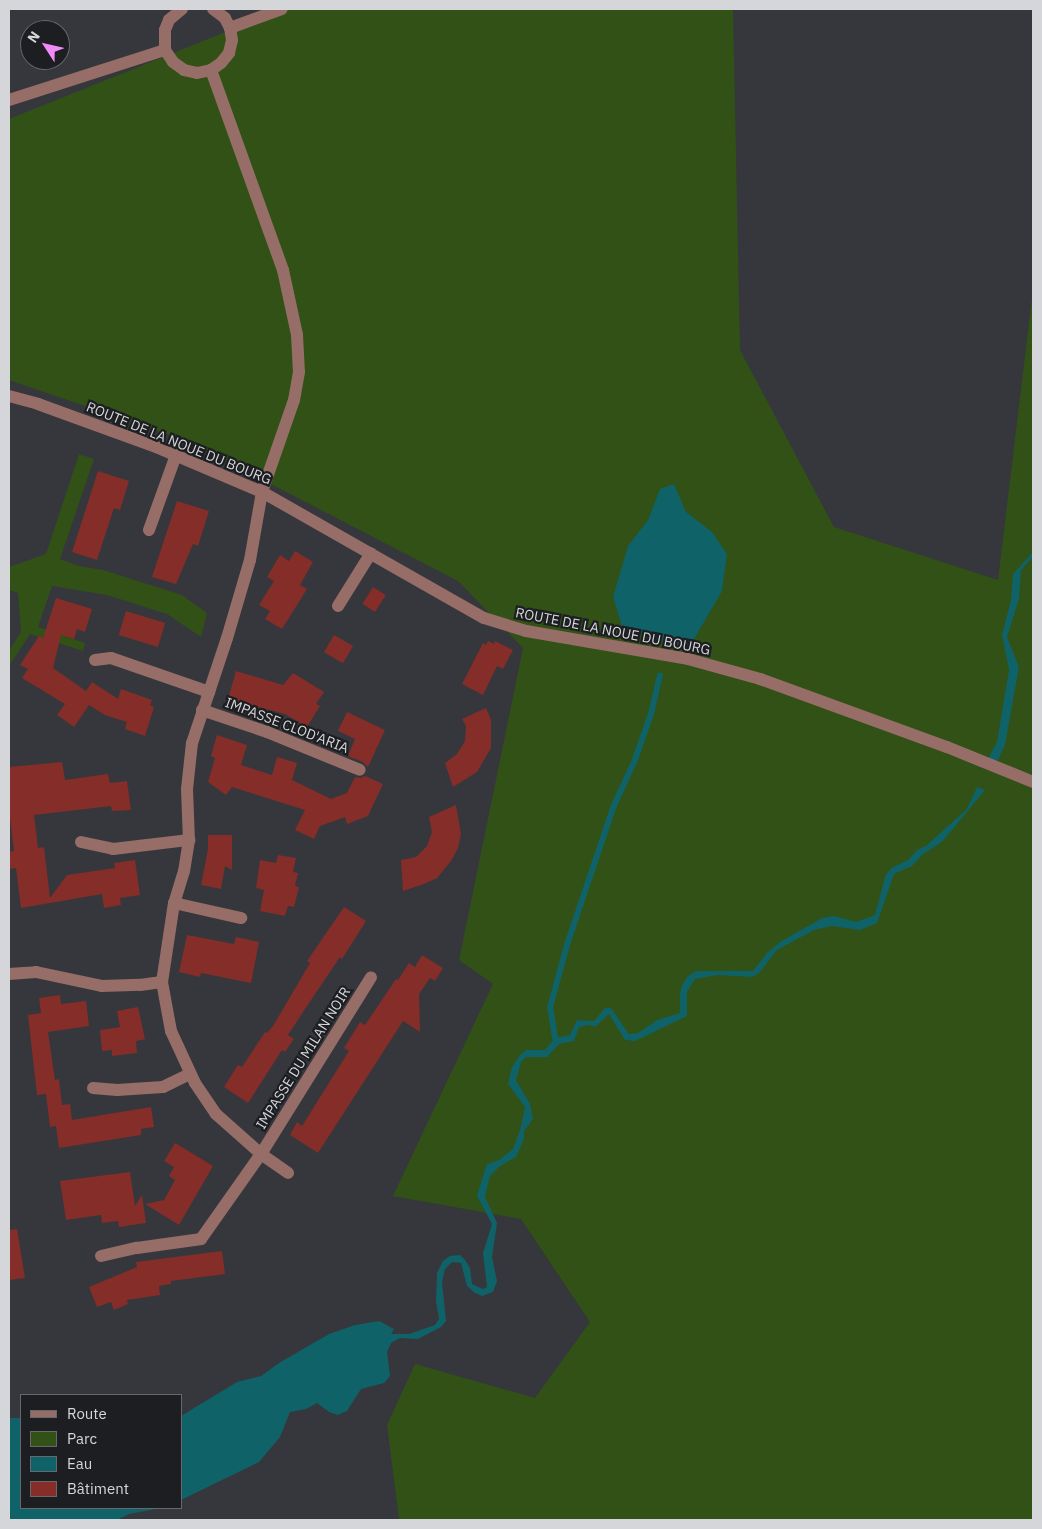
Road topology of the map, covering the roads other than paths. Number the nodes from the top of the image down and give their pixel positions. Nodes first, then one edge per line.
1 (182, 9) edge
2 (213, 9) edge
3 (282, 9) edge
4 (230, 28) junction
5 (165, 50) junction
6 (211, 70) junction
7 (9, 100) edge
8 (9, 396) edge
9 (176, 455) junction
10 (262, 492) junction
11 (149, 530) dead end
12 (371, 553) junction
13 (338, 606) dead end
14 (96, 660) dead end
15 (209, 692) junction
16 (202, 710) junction
17 (360, 770) dead end
18 (1033, 782) edge
19 (189, 840) junction
20 (81, 842) dead end
21 (174, 903) junction
22 (241, 918) dead end
23 (9, 974) edge
24 (371, 977) dead end
25 (162, 982) junction
26 (190, 1074) junction
27 (93, 1088) dead end
28 (261, 1154) junction
29 (288, 1174) dead end
30 (101, 1256) dead end

1 - 5 street
2 - 4 street
3 - 4 street
4 - 6 street
5 - 6 street
5 - 7 street
6 - 10 street
8 - 9 street, ROUTE DE LA NOUE DU BOURG
9 - 10 street, ROUTE DE LA NOUE DU BOURG
9 - 11 street
10 - 12 street, ROUTE DE LA NOUE DU BOURG
10 - 15 street
12 - 13 street
12 - 18 street, ROUTE DE LA NOUE DU BOURG
14 - 15 street
15 - 16 street
16 - 17 street, IMPASSE CLOD'ARIA
16 - 19 street
19 - 20 street
19 - 21 street
21 - 22 street
21 - 25 street
23 - 25 street
24 - 28 street, IMPASSE DU MILAN NOIR
25 - 26 street
26 - 27 street
26 - 28 street
28 - 29 street
28 - 30 street, IMPASSE DU MILAN NOIR

